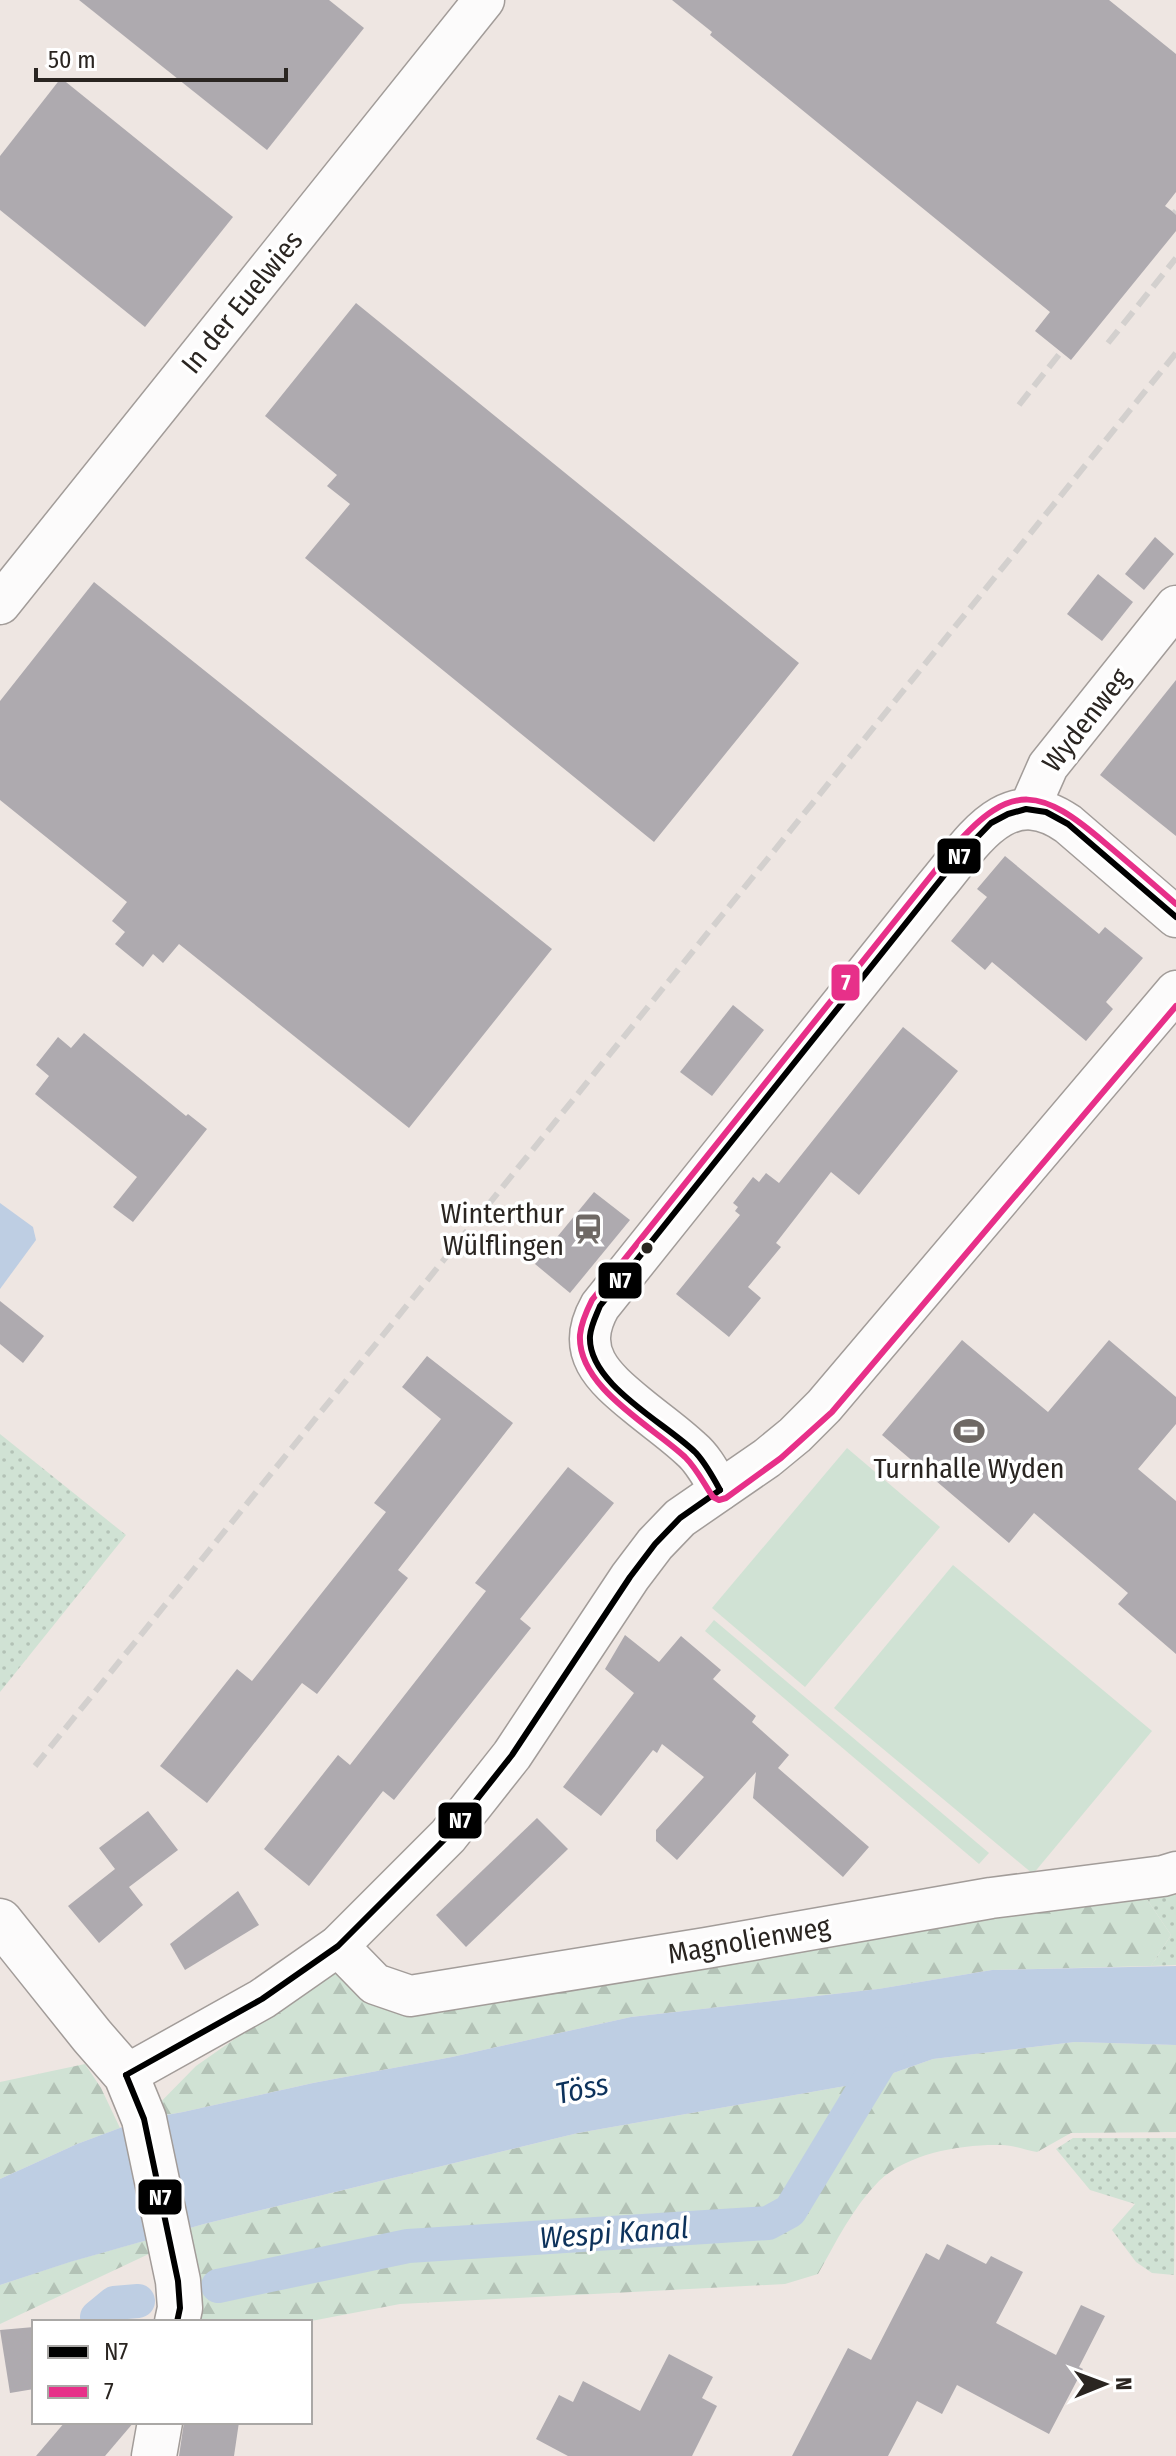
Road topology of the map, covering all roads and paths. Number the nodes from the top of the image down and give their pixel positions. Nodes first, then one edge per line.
1 (484, 0) edge
2 (0, 604) edge
3 (1176, 606) edge
4 (1029, 809) junction
5 (1176, 917) edge
6 (1176, 991) edge
7 (720, 1490) junction
8 (1176, 1872) edge
9 (0, 1921) edge
10 (338, 1946) junction
11 (126, 2075) junction
12 (177, 2320) edge
13 (160, 2424) edge
14 (154, 2456) edge

1 - 2 street, In der Euelwies
3 - 4 street, Wydenweg
4 - 5 street
4 - 7 street
6 - 7 street
7 - 10 street
8 - 10 street, Magnolienweg
9 - 11 street
10 - 11 street
11 - 12 street
13 - 14 street

